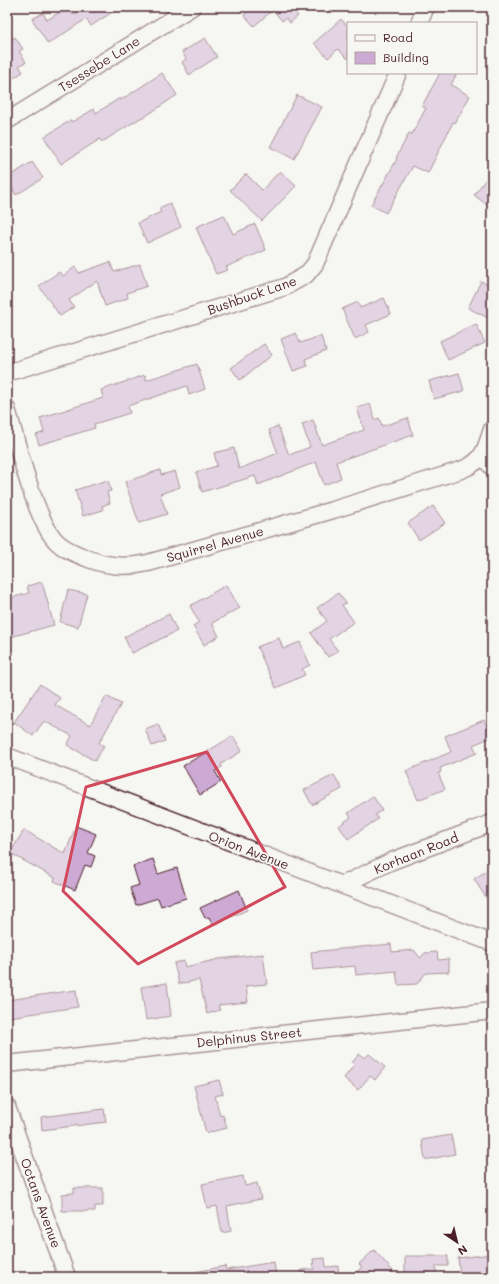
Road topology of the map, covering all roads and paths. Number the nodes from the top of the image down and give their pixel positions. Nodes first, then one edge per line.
1 (426, 7) edge
2 (183, 9) edge
3 (420, 22) edge
4 (398, 74) edge
5 (7, 121) edge
6 (7, 373) edge
7 (7, 409) edge
8 (492, 429) edge
9 (487, 461) edge
10 (7, 756) edge
11 (492, 823) edge
12 (342, 885) junction
13 (492, 943) edge
14 (492, 1011) edge
15 (7, 1064) edge
16 (7, 1107) edge
17 (67, 1277) edge

1 - 3 street
2 - 5 street, Tsessebe Lane
4 - 6 street, Bushbuck Lane
7 - 9 street, Squirrel Avenue
8 - 9 street, Squirrel Avenue
10 - 12 street, Orion Avenue
11 - 12 street, Korhaan Road
12 - 13 street, Orion Avenue
14 - 15 street, Delphinus Street
16 - 17 street, Octans Avenue

